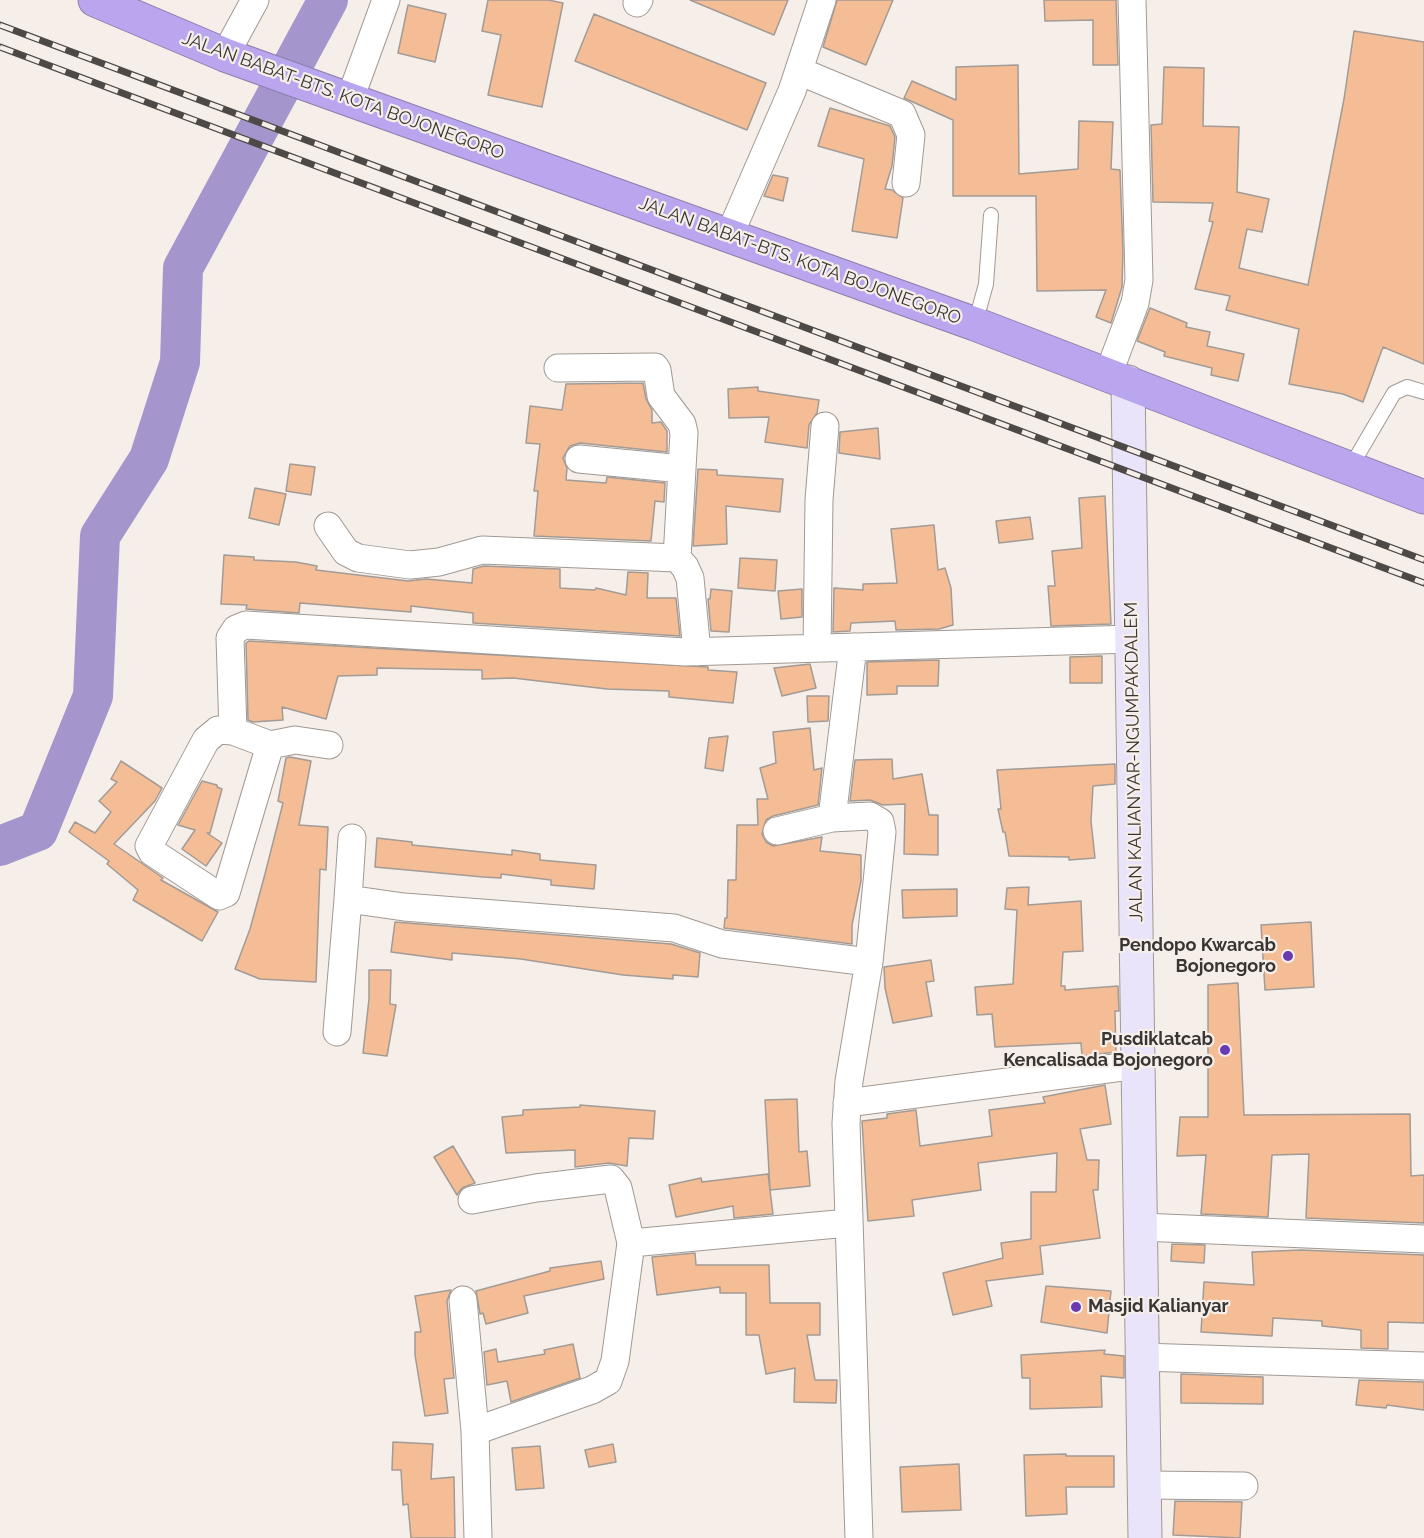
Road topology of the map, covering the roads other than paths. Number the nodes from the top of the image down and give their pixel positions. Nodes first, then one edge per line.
1 (255, 0) edge
2 (386, 0) edge
3 (1132, 0) edge
4 (104, 2) edge
5 (814, 3) edge
6 (236, 59) junction
7 (799, 71) junction
8 (335, 94) junction
9 (906, 183) dead end
10 (991, 216) dead end
11 (729, 236) junction
12 (975, 324) junction
13 (558, 368) dead end
14 (1118, 378) junction
15 (1424, 392) edge
16 (825, 426) dead end
17 (579, 459) dead end
18 (1350, 468) junction
19 (682, 469) junction
20 (1424, 497) edge
21 (328, 526) dead end
22 (677, 558) junction
23 (1133, 639) junction
24 (853, 647) junction
25 (817, 648) junction
26 (697, 652) junction
27 (233, 731) junction
28 (270, 745) junction
29 (329, 745) dead end
30 (832, 818) junction
31 (777, 831) dead end
32 (352, 838) dead end
33 (348, 899) junction
34 (869, 962) junction
35 (337, 1032) dead end
36 (1138, 1065) junction
37 (847, 1103) junction
38 (472, 1200) dead end
39 (848, 1223) junction
40 (1141, 1227) junction
41 (1424, 1239) edge
42 (631, 1243) junction
43 (463, 1300) dead end
44 (1141, 1357) junction
45 (1424, 1366) edge
46 (475, 1431) junction
47 (1146, 1485) junction
48 (1244, 1486) dead end
49 (478, 1538) edge
50 (860, 1538) edge
51 (1145, 1538) edge

1 - 6 street
2 - 8 street
3 - 14 street
4 - 6 highway, JALAN BABAT-BTS. KOTA BOJONEGORO
5 - 7 street
6 - 8 highway, JALAN BABAT-BTS. KOTA BOJONEGORO
7 - 9 street
7 - 11 street
8 - 11 highway, JALAN BABAT-BTS. KOTA BOJONEGORO
10 - 12 lane
11 - 12 highway, JALAN BABAT-BTS. KOTA BOJONEGORO
12 - 14 highway, JALAN BABAT-BTS. KOTA BOJONEGORO
13 - 19 street
14 - 18 highway, JALAN BABAT-BTS. KOTA BOJONEGORO
14 - 23 street, JALAN KALIANYAR-NGUMPAKDALEM
15 - 18 lane
16 - 25 street
17 - 19 street
18 - 20 highway, JALAN BABAT-BTS. KOTA BOJONEGORO
19 - 22 street
21 - 22 street
22 - 26 street
23 - 24 street
23 - 36 street, JALAN KALIANYAR-NGUMPAKDALEM
24 - 25 street
24 - 30 street
25 - 26 street
26 - 27 street
27 - 28 street
27 - 28 street
28 - 29 street
30 - 31 street
30 - 34 street
32 - 33 street
33 - 34 street
33 - 35 street
34 - 37 street
36 - 37 street
36 - 40 street, JALAN KALIANYAR-NGUMPAKDALEM
37 - 39 street
38 - 42 street
39 - 42 street
39 - 50 street
40 - 41 street
40 - 44 street, JALAN KALIANYAR-NGUMPAKDALEM
42 - 46 street
43 - 46 street
44 - 45 street
44 - 47 street, JALAN KALIANYAR-NGUMPAKDALEM
46 - 49 street
47 - 48 street
47 - 51 street, JALAN KALIANYAR-NGUMPAKDALEM

